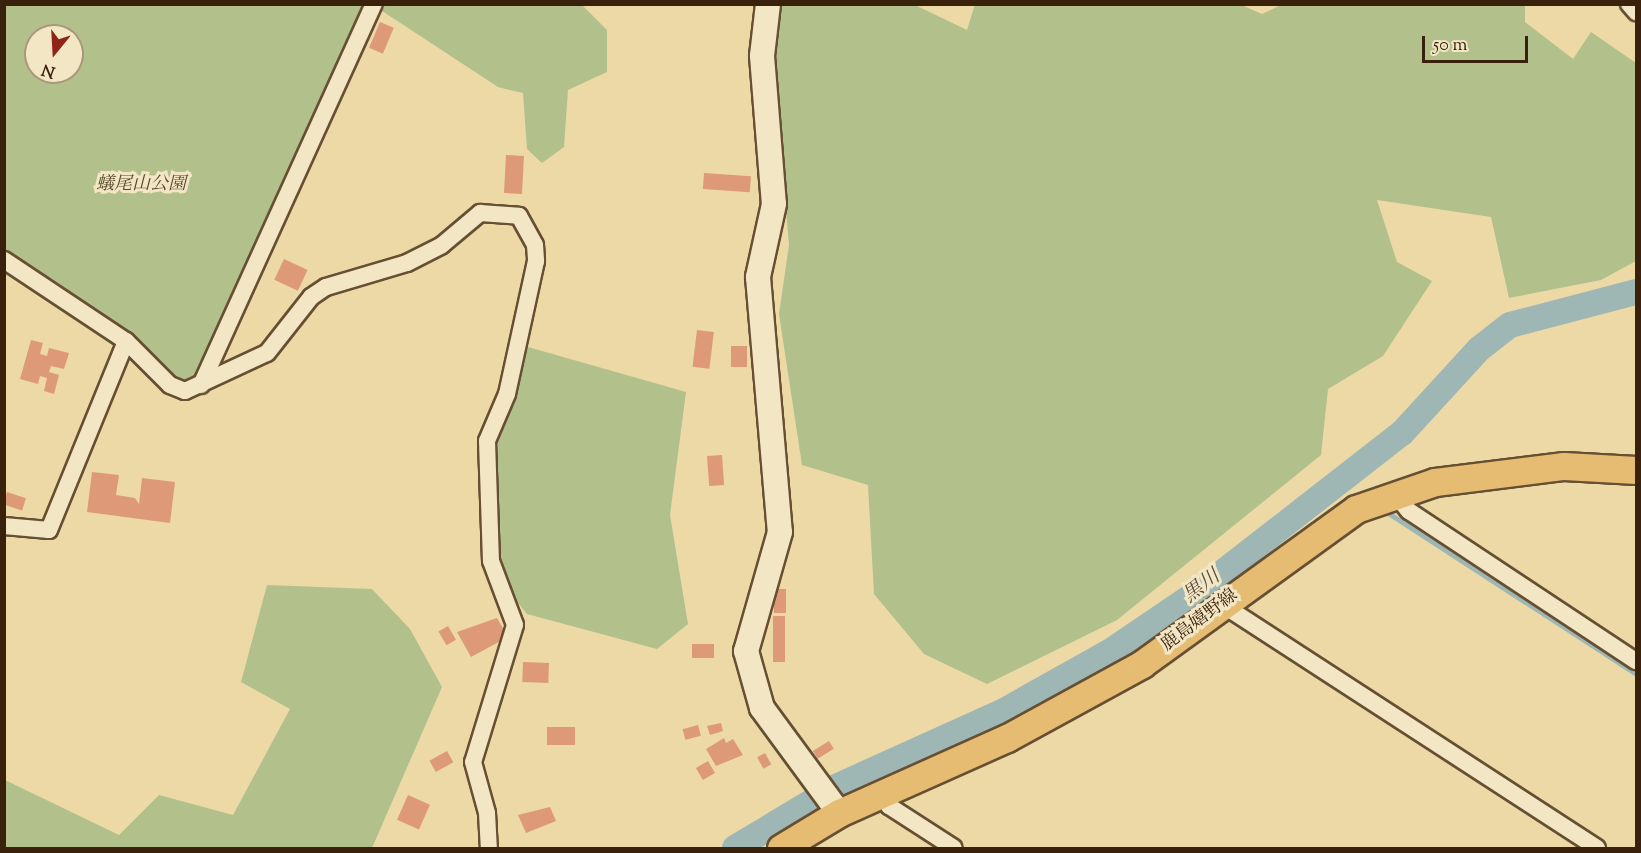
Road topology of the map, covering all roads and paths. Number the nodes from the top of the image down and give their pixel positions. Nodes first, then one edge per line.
1 (374, 4) edge
2 (768, 4) edge
3 (1629, 4) edge
4 (1636, 12) edge
5 (4, 260) edge
6 (126, 341) junction
7 (201, 385) junction
8 (1636, 470) edge
9 (1395, 494) junction
10 (4, 526) edge
11 (1223, 605) junction
12 (1636, 661) edge
13 (884, 795) junction
14 (839, 813) junction
15 (489, 849) edge
16 (781, 849) edge
17 (954, 849) edge
18 (1597, 849) edge

1 - 7 street
2 - 14 street
3 - 4 street
5 - 6 street
6 - 7 street
6 - 10 street
7 - 15 street
8 - 9 main road, 鹿島嬉野線
9 - 11 main road, 鹿島嬉野線
9 - 12 street
11 - 13 main road, 鹿島嬉野線
11 - 18 street
13 - 14 main road, 鹿島嬉野線
13 - 17 street
14 - 16 main road, 鹿島嬉野線

